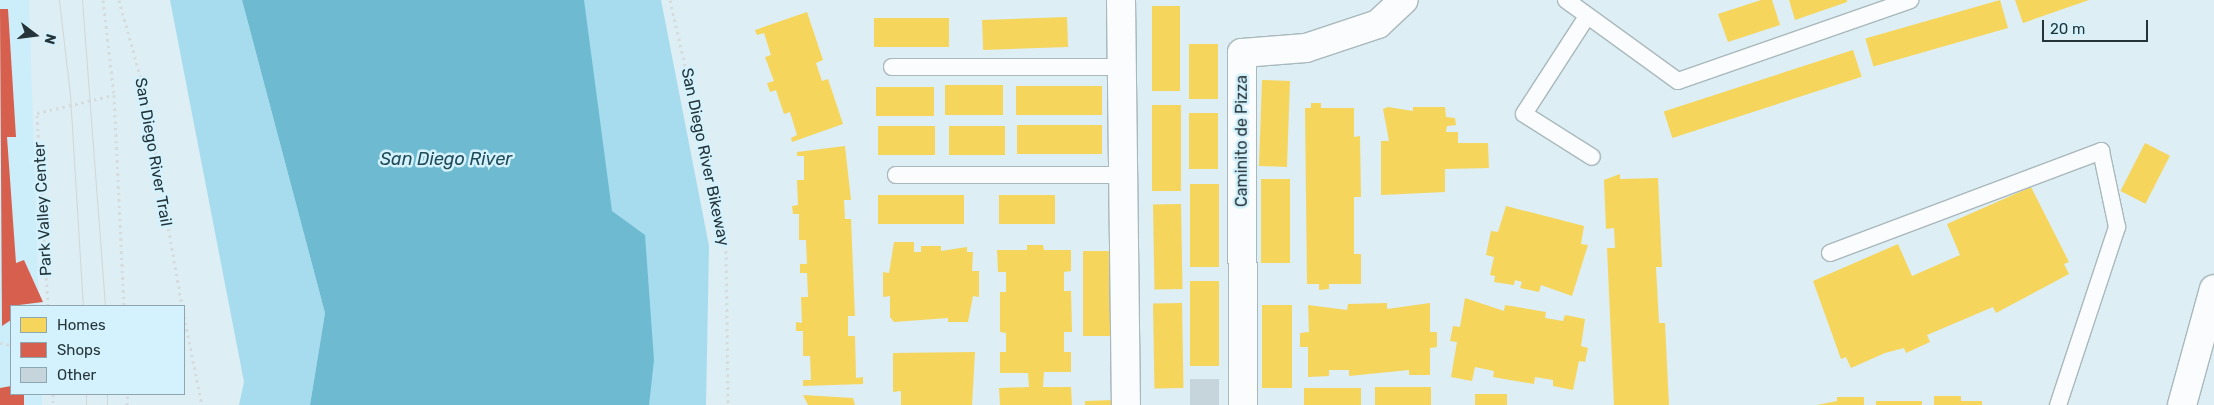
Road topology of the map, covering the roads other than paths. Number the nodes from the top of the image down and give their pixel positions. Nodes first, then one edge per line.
1 (1121, 0) edge
2 (1404, 0) edge
3 (1566, 0) edge
4 (1910, 0) edge
5 (1586, 18) junction
6 (892, 67) dead end
7 (1122, 67) junction
8 (1592, 157) dead end
9 (896, 175) dead end
10 (1124, 175) junction
11 (1830, 253) dead end
12 (2214, 289) edge
13 (1126, 405) edge
14 (1243, 405) edge
15 (2058, 405) edge
16 (2182, 405) edge

1 - 7 main road
2 - 14 main road, Caminito de Pizza
3 - 5 lane
4 - 5 lane
5 - 8 lane
6 - 7 lane
7 - 10 main road
9 - 10 lane
10 - 13 main road
11 - 15 lane
12 - 16 main road

